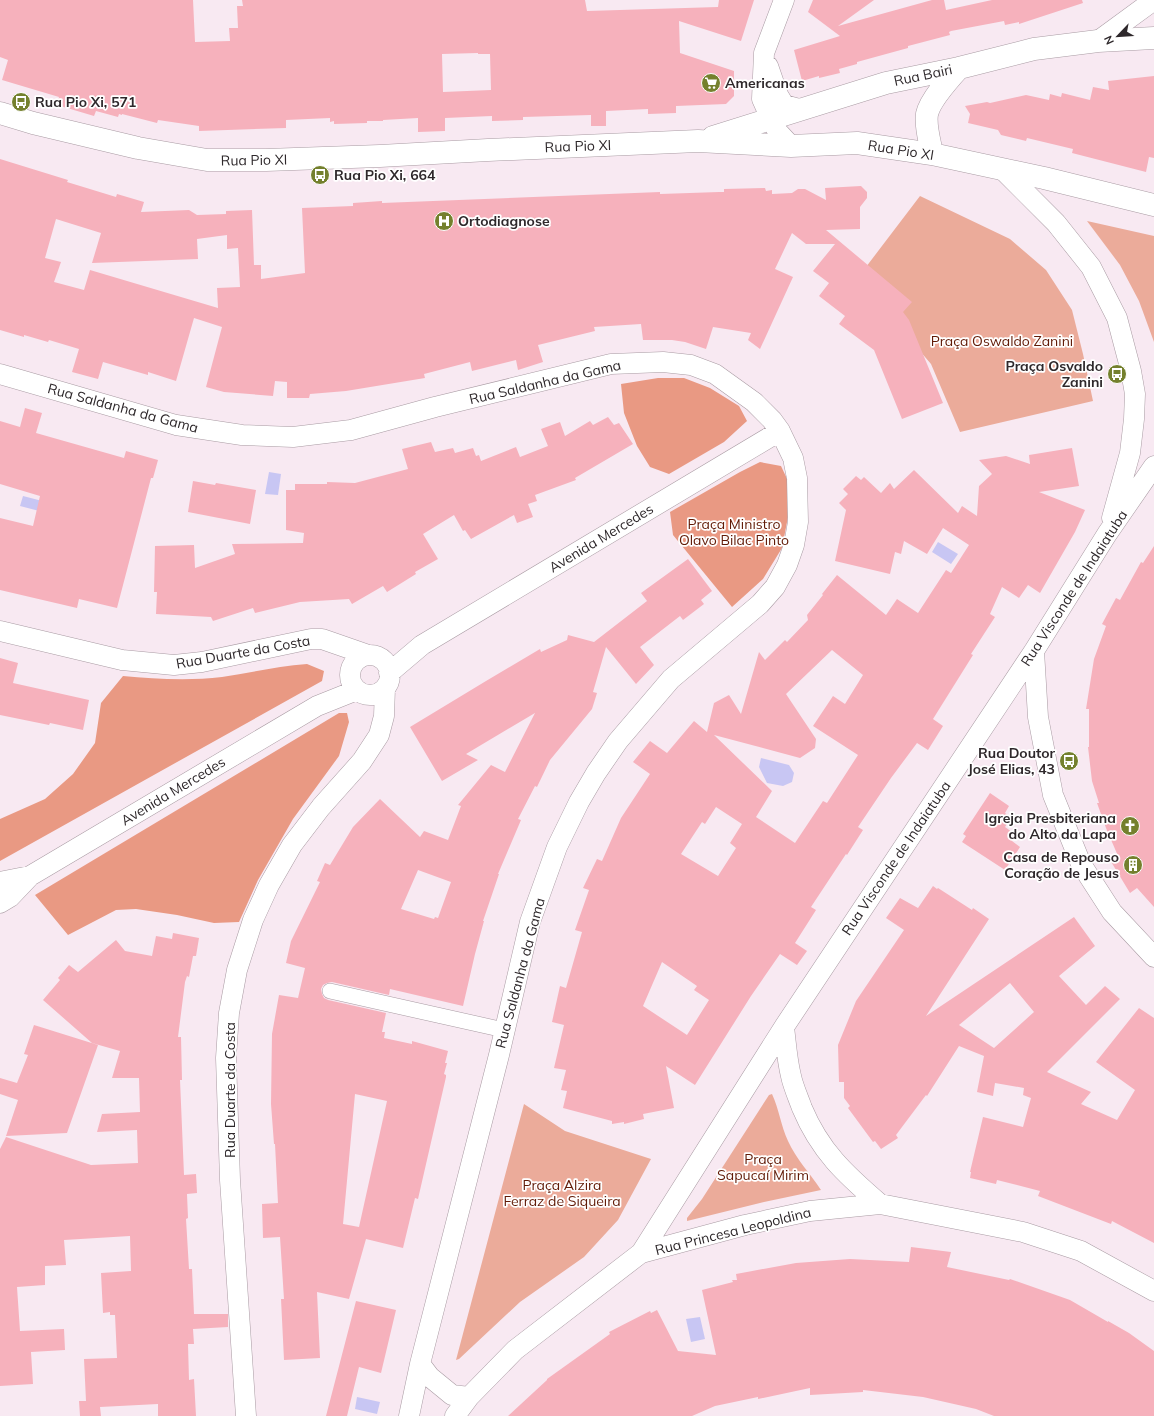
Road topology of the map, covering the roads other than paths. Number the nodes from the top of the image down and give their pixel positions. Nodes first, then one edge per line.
1 (784, 0) edge
2 (1154, 0) edge
3 (1154, 38) edge
4 (1098, 41) junction
5 (764, 53) junction
6 (959, 68) junction
7 (799, 109) junction
8 (0, 113) edge
9 (771, 119) junction
10 (698, 141) junction
11 (791, 146) junction
12 (932, 154) junction
13 (1002, 169) junction
14 (1154, 205) edge
15 (0, 374) edge
16 (780, 431) junction
17 (1154, 466) edge
18 (1107, 534) junction
19 (0, 631) edge
20 (1034, 651) junction
21 (369, 676) junction
22 (30, 876) junction
23 (0, 882) edge
24 (0, 902) edge
25 (1154, 957) edge
26 (330, 991) dead end
27 (784, 1027) junction
28 (504, 1030) junction
29 (880, 1204) junction
30 (641, 1253) junction
31 (1154, 1291) edge
32 (420, 1364) junction
33 (468, 1397) junction
34 (246, 1416) edge
35 (408, 1416) edge
36 (455, 1416) edge

1 - 5 street
2 - 4 street
3 - 4 main road, Rua Bairi
4 - 6 main road, Rua Bairi
5 - 7 street
5 - 9 street
6 - 7 main road, Rua Bairi
6 - 12 main road
7 - 9 main road, Rua Bairi
8 - 10 main road, Rua Pio XI
9 - 10 main road, Rua Bairi
9 - 11 street
10 - 11 main road, Rua Pio XI
11 - 12 main road, Rua Pio XI
12 - 13 main road, Rua Pio XI
13 - 14 main road, Rua Pio XI
13 - 18 street
15 - 16 street, Rua Saldanha da Gama
16 - 21 street, Avenida Mercedes
16 - 28 street, Rua Saldanha da Gama
17 - 18 street, Rua Visconde de Indaiatuba
18 - 20 street, Rua Visconde de Indaiatuba
19 - 21 street, Rua Duarte da Costa
20 - 25 street
20 - 27 street, Rua Visconde de Indaiatuba
21 - 22 street, Avenida Mercedes
21 - 34 street, Rua Duarte da Costa
22 - 23 street, Avenida Mercedes
22 - 24 street, Avenida Mercedes
26 - 28 street
27 - 29 street
27 - 30 street, Rua Visconde de Indaiatuba
28 - 32 street, Rua Saldanha da Gama
29 - 30 street, Rua Princesa Leopoldina
29 - 31 street, Rua Princesa Leopoldina
30 - 33 street, Rua Princesa Leopoldina
32 - 33 street
32 - 35 street, Rua Saldanha da Gama
33 - 36 street, Rua Princesa Leopoldina

